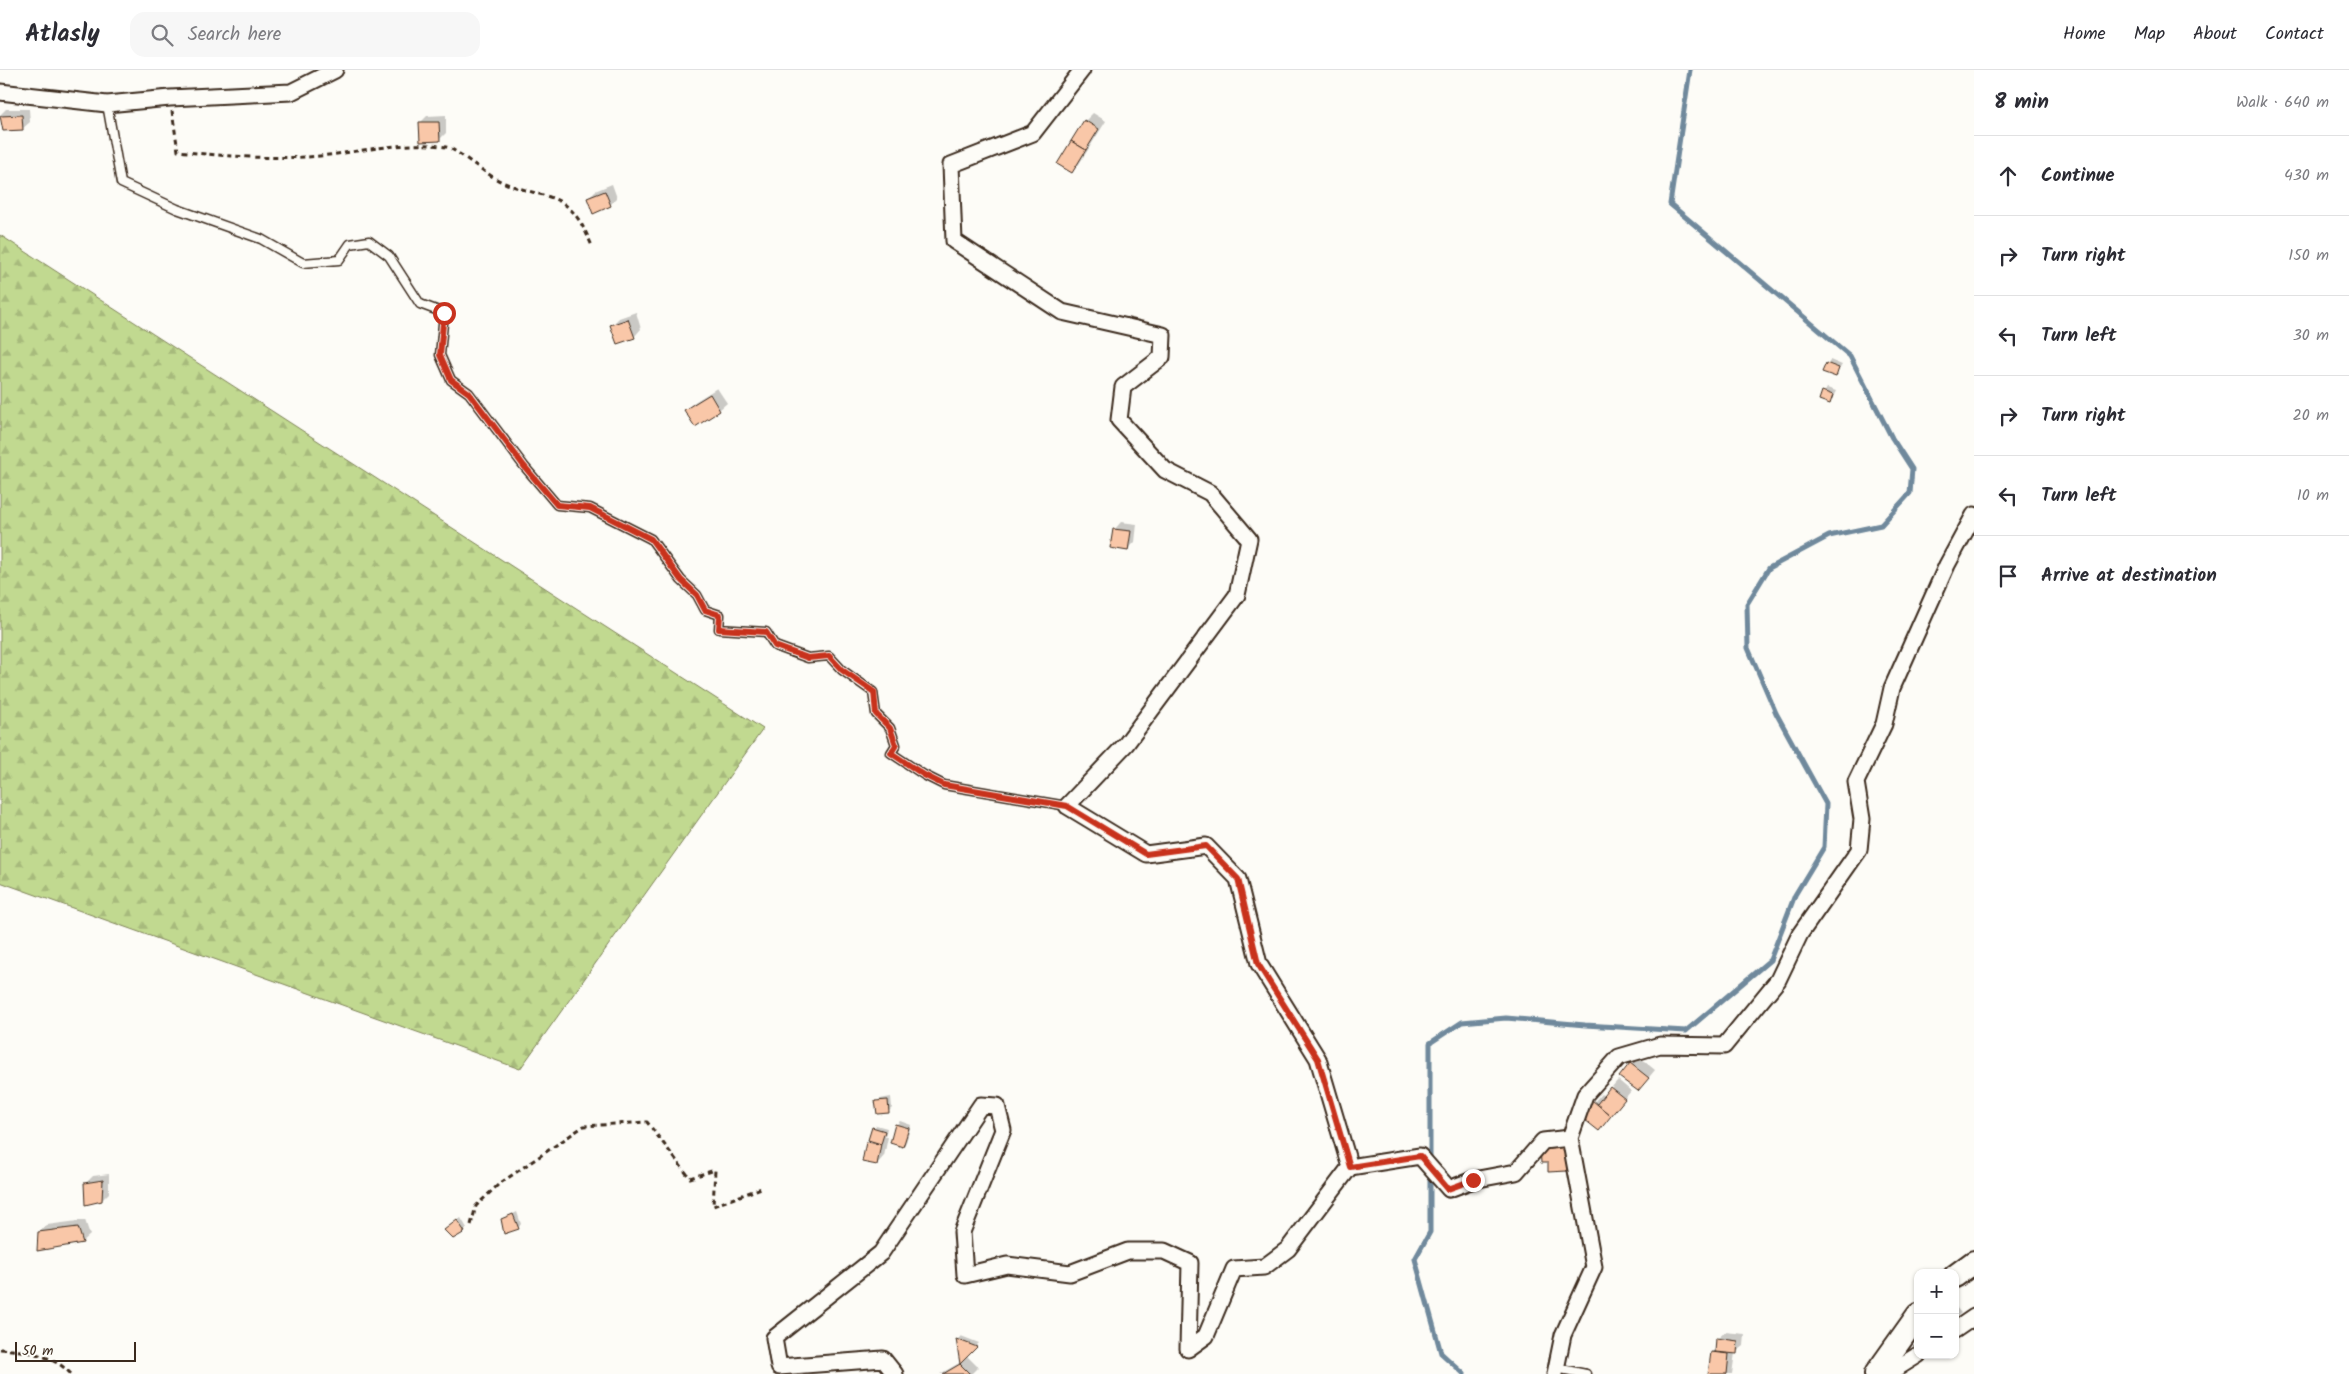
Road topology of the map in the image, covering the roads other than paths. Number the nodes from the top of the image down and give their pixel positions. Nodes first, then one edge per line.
1 (335, 70) edge
2 (1082, 70) edge
3 (0, 92) edge
4 (107, 104) junction
5 (1974, 516) edge
6 (1067, 806) junction
7 (1570, 1138) junction
8 (1350, 1167) junction
9 (1974, 1262) edge
10 (1959, 1273) edge
11 (1974, 1317) edge
12 (1914, 1321) edge
13 (1959, 1327) edge
14 (1914, 1357) edge
15 (1556, 1371) edge
16 (895, 1374) edge
17 (1586, 1374) edge
18 (1866, 1374) edge
19 (1876, 1374) edge

1 - 4 street
2 - 6 street
3 - 4 street
4 - 6 lane
5 - 7 street
6 - 8 street
7 - 8 street
7 - 15 street
8 - 16 street
9 - 10 main road
11 - 13 street
12 - 19 main road
14 - 19 street
15 - 17 lane
18 - 19 lane

